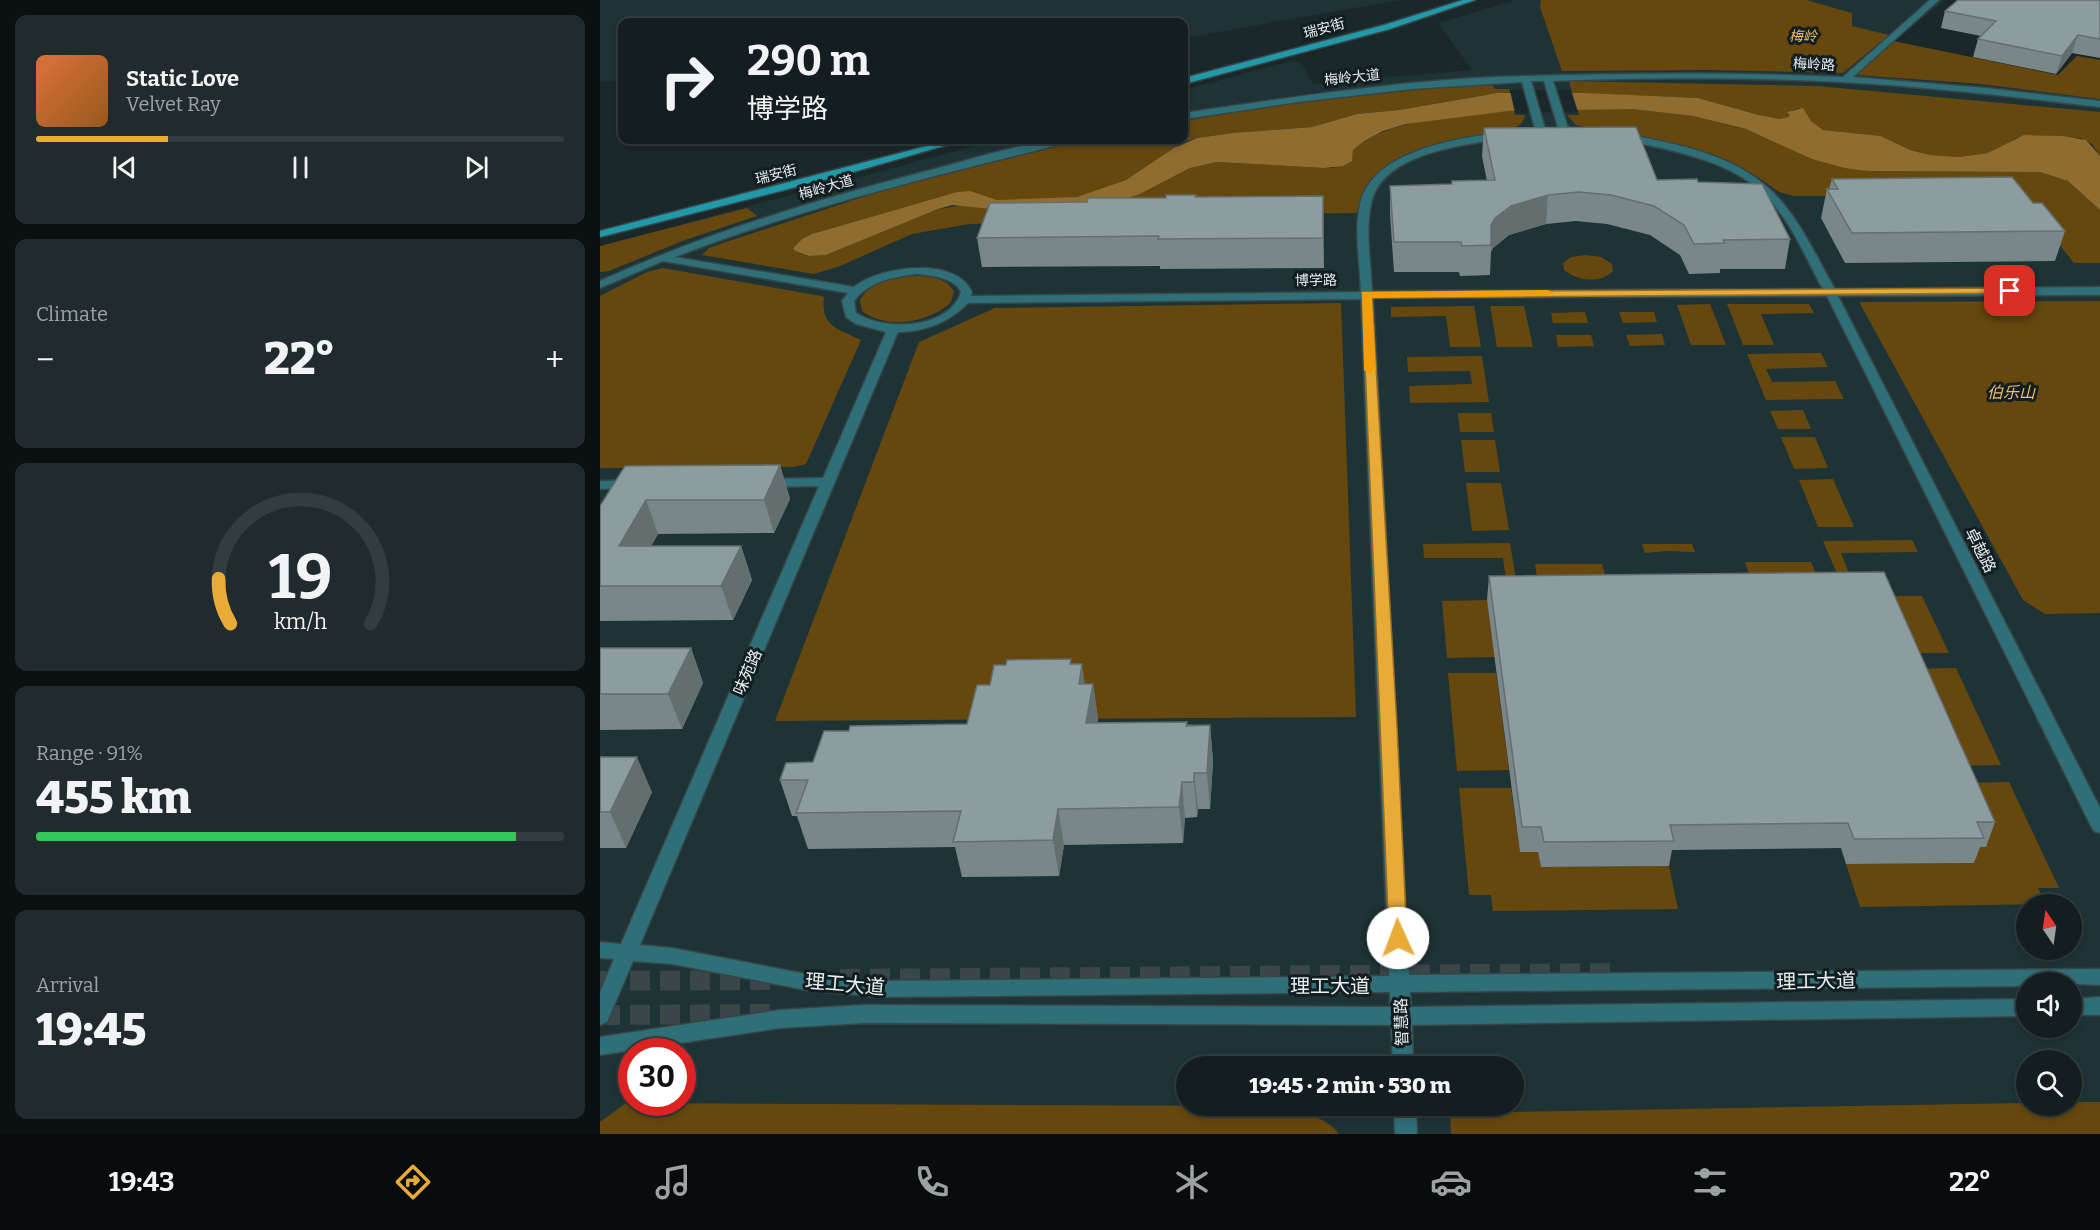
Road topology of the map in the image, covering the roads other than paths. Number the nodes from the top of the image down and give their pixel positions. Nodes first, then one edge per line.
1 (1456, 0) edge
2 (1471, 0) edge
3 (1935, 0) edge
4 (1188, 73) edge
5 (1547, 77) junction
6 (1525, 78) junction
7 (1846, 79) junction
8 (1188, 80) edge
9 (2100, 104) edge
10 (1188, 115) edge
11 (1513, 134) edge
12 (1615, 136) edge
13 (916, 144) edge
14 (944, 144) edge
15 (1050, 144) edge
16 (600, 226) edge
17 (600, 234) edge
18 (661, 258) junction
19 (623, 274) junction
20 (600, 276) edge
21 (600, 285) edge
22 (855, 291) junction
23 (1830, 291) junction
24 (2100, 291) edge
25 (1366, 295) junction
26 (964, 300) junction
27 (894, 328) junction
28 (828, 482) junction
29 (747, 483) edge
30 (643, 484) edge
31 (600, 485) edge
32 (2100, 826) edge
33 (600, 950) edge
34 (628, 951) junction
35 (2100, 977) edge
36 (1400, 985) junction
37 (2100, 1006) edge
38 (2016, 1007) edge
39 (2082, 1007) edge
40 (600, 1016) edge
41 (1401, 1016) junction
42 (600, 1046) edge
43 (1403, 1056) edge
44 (1405, 1116) edge
45 (1406, 1134) edge

1 - 4 main road, 瑞安街
2 - 8 main road, 瑞安街
3 - 7 street
5 - 6 street, 梅岭路
5 - 6 street
5 - 7 street, 梅岭路
6 - 10 street, 梅岭大道
7 - 9 street, 梅岭路
11 - 25 street, 智慧路
12 - 23 street, 卓越路
13 - 16 main road, 瑞安街
14 - 17 main road, 瑞安街
15 - 18 street, 梅岭大道
18 - 19 street, 梅岭大道
18 - 22 street
19 - 20 street
19 - 21 street, 梅岭大道
22 - 26 street
22 - 27 street
23 - 24 street, 博学路
23 - 25 street, 博学路
23 - 32 street, 卓越路
25 - 26 street, 博学路
25 - 36 street, 智慧路
26 - 27 street
27 - 28 street, 味苑路
28 - 29 street
28 - 34 street, 味苑路
30 - 31 street
33 - 34 street, 理工大道
34 - 36 street, 理工大道
34 - 40 street, 味苑路
35 - 36 street, 理工大道
36 - 41 street, 智慧路
37 - 39 street
38 - 41 street, 理工大道
41 - 42 street, 理工大道
41 - 43 street, 智慧路
44 - 45 street

